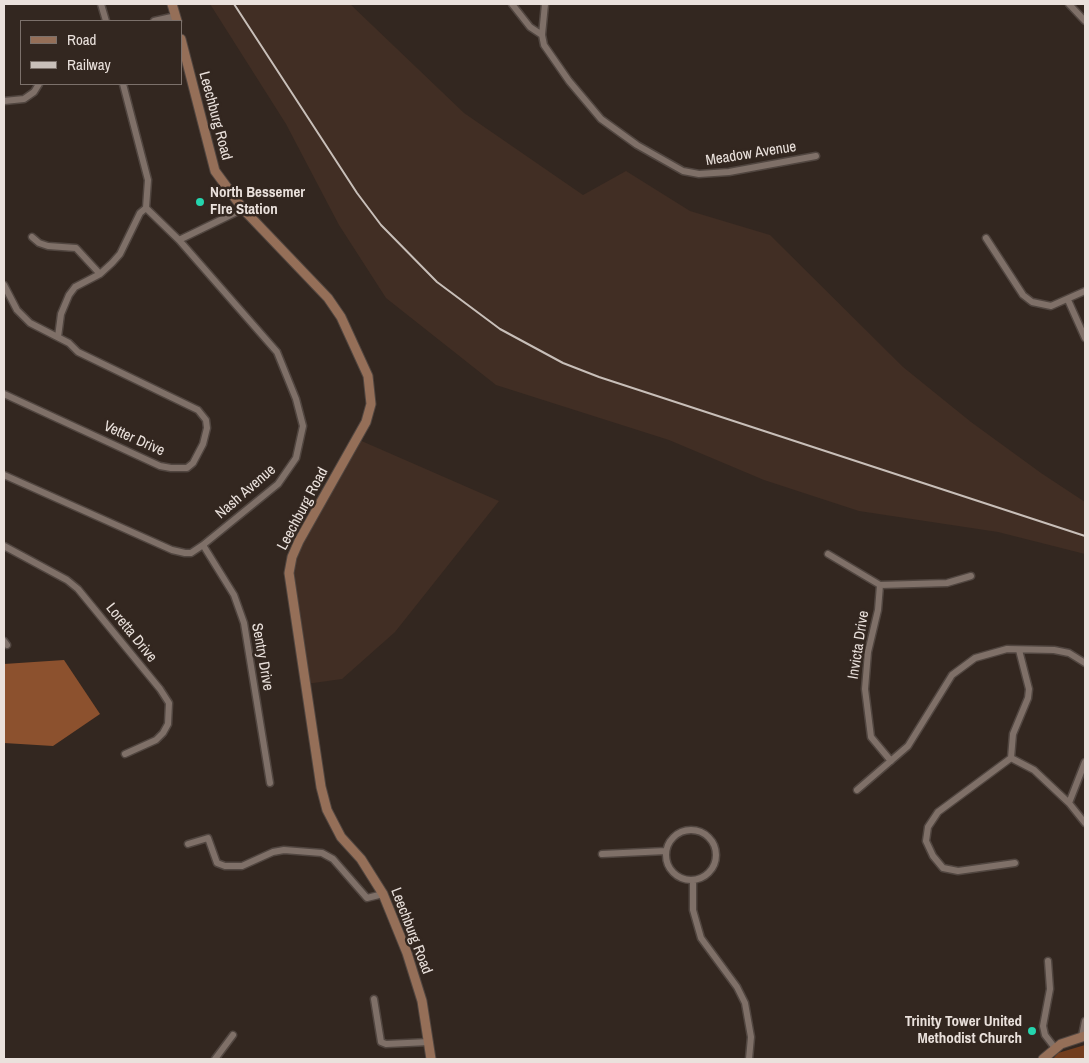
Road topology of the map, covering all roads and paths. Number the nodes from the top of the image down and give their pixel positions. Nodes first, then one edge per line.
1 (102, 4) edge
2 (172, 4) edge
3 (512, 4) edge
4 (546, 4) edge
5 (1069, 4) edge
6 (176, 19) edge
7 (106, 20) edge
8 (1085, 21) edge
9 (542, 35) junction
10 (182, 43) edge
11 (38, 85) edge
12 (123, 85) edge
13 (4, 101) edge
14 (816, 156) dead end
15 (146, 208) junction
16 (243, 209) junction
17 (32, 238) dead end
18 (986, 238) dead end
19 (179, 240) junction
20 (100, 274) junction
21 (4, 285) edge
22 (1085, 291) edge
23 (1068, 300) junction
24 (58, 337) junction
25 (1085, 338) edge
26 (4, 394) edge
27 (4, 475) edge
28 (203, 545) junction
29 (4, 546) edge
30 (828, 554) dead end
31 (971, 576) dead end
32 (880, 585) junction
33 (1019, 650) junction
34 (1085, 663) edge
35 (124, 754) dead end
36 (1011, 758) junction
37 (891, 761) junction
38 (1085, 762) edge
39 (270, 783) dead end
40 (857, 790) dead end
41 (1069, 802) junction
42 (1085, 823) edge
43 (188, 844) dead end
44 (666, 851) junction
45 (602, 854) dead end
46 (1015, 863) dead end
47 (694, 880) junction
48 (383, 894) junction
49 (1048, 961) dead end
50 (374, 999) dead end
51 (1085, 1021) edge
52 (232, 1035) dead end
53 (1084, 1036) edge
54 (429, 1042) junction
55 (1055, 1048) junction
56 (215, 1059) edge
57 (431, 1059) edge
58 (749, 1059) edge
59 (1043, 1059) edge

1 - 7 street
2 - 6 street
3 - 9 street
4 - 9 street
5 - 8 street
9 - 14 street, Meadow Avenue
10 - 16 street, Leechburg Road
11 - 13 street
12 - 15 street
15 - 19 street, Nash Avenue
15 - 20 street
16 - 19 street
16 - 48 street, Leechburg Road
17 - 20 street
18 - 23 street
19 - 28 street, Nash Avenue
20 - 24 street
21 - 24 street, Vetter Drive
22 - 23 street
23 - 25 street
24 - 26 street, Vetter Drive
27 - 28 street, Nash Avenue
28 - 39 street, Sentry Drive
29 - 35 street, Loretta Drive
30 - 32 street
31 - 32 street
32 - 37 street, Invicta Drive
33 - 34 street
33 - 36 street
33 - 37 street
36 - 41 street
36 - 46 street
37 - 40 street
38 - 41 street
41 - 42 street
43 - 48 street
44 - 45 street
44 - 47 street
44 - 47 street
47 - 58 street
48 - 54 street, Leechburg Road
49 - 55 street
50 - 54 street
51 - 53 street
52 - 56 street
53 - 55 street
54 - 57 street, Leechburg Road
55 - 59 street

